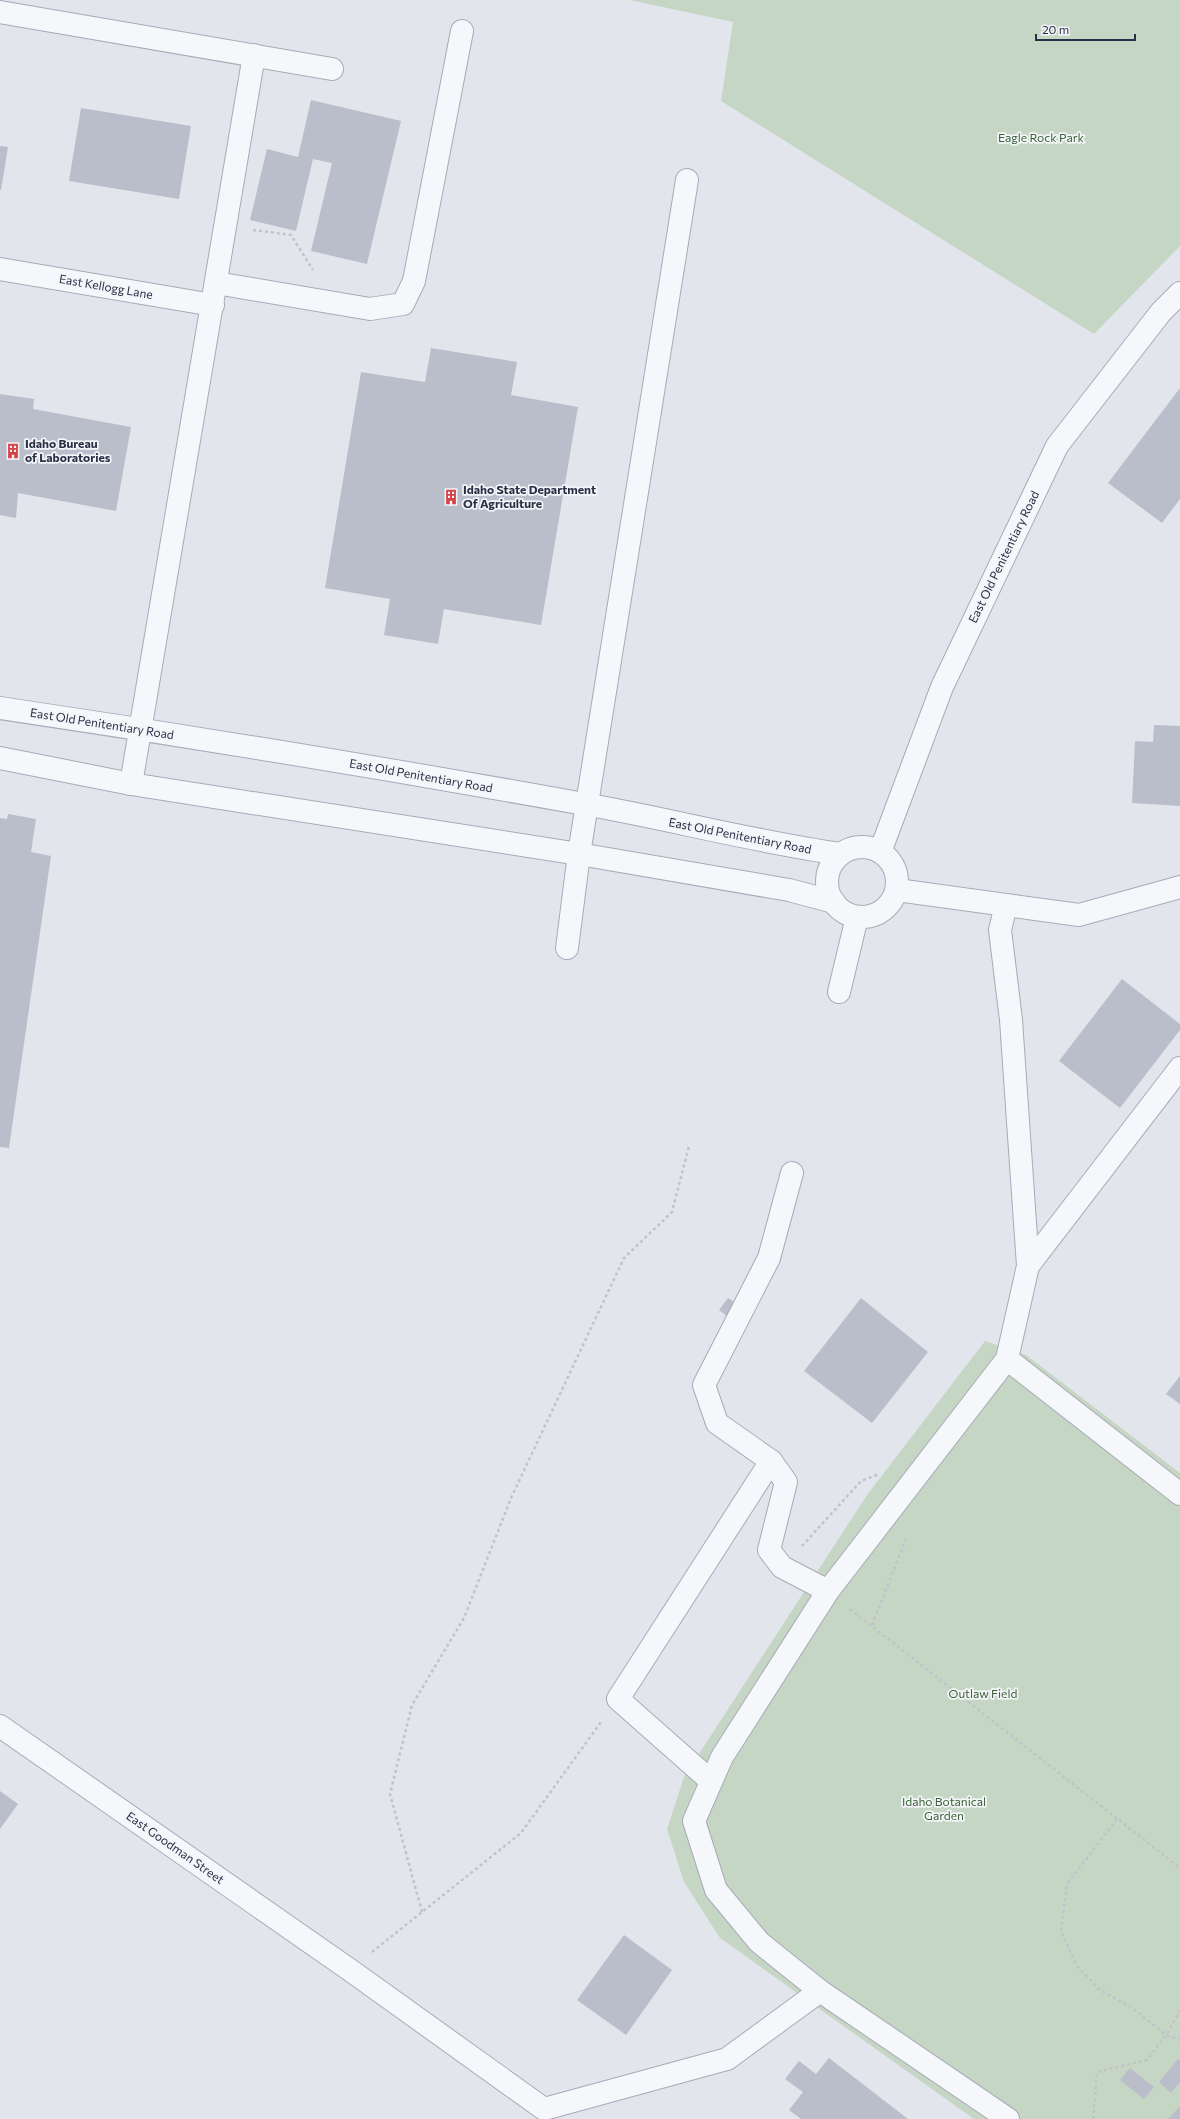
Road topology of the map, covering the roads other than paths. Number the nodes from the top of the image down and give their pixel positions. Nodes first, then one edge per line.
1 (0, 12) edge
2 (462, 31) dead end
3 (254, 55) junction
4 (332, 69) dead end
5 (687, 180) dead end
6 (0, 269) edge
7 (216, 283) junction
8 (1180, 293) edge
9 (213, 305) junction
10 (0, 708) edge
11 (140, 729) junction
12 (0, 758) edge
13 (131, 784) junction
14 (587, 804) junction
15 (880, 852) junction
16 (579, 854) junction
17 (841, 854) junction
18 (897, 890) junction
19 (1179, 893) edge
20 (834, 902) junction
21 (1006, 905) junction
22 (857, 917) junction
23 (567, 948) dead end
24 (839, 992) dead end
25 (1180, 1068) edge
26 (792, 1173) dead end
27 (1028, 1266) junction
28 (1008, 1359) junction
29 (771, 1461) junction
30 (1180, 1494) edge
31 (828, 1591) junction
32 (0, 1726) edge
33 (711, 1781) junction
34 (820, 1990) junction
35 (546, 2114) edge
36 (1008, 2119) edge

1 - 3 street
2 - 7 street
3 - 4 street
3 - 7 street
5 - 14 street
6 - 9 street, East Kellogg Lane
7 - 9 street
8 - 15 street, East Old Penitentiary Road
9 - 11 street
10 - 11 street, East Old Penitentiary Road
11 - 13 street
11 - 14 street, East Old Penitentiary Road
12 - 13 street
13 - 16 street
14 - 16 street
14 - 17 street, East Old Penitentiary Road
15 - 17 street
15 - 18 street
16 - 20 street
16 - 23 street
17 - 20 street
18 - 21 street
18 - 22 street
19 - 21 street
20 - 22 street
21 - 27 street
22 - 24 street
25 - 27 street
26 - 29 street
27 - 28 street
28 - 30 street
28 - 31 street
29 - 31 street
29 - 33 street
31 - 33 street
32 - 35 street, East Goodman Street
33 - 34 street
34 - 35 street
34 - 36 street

